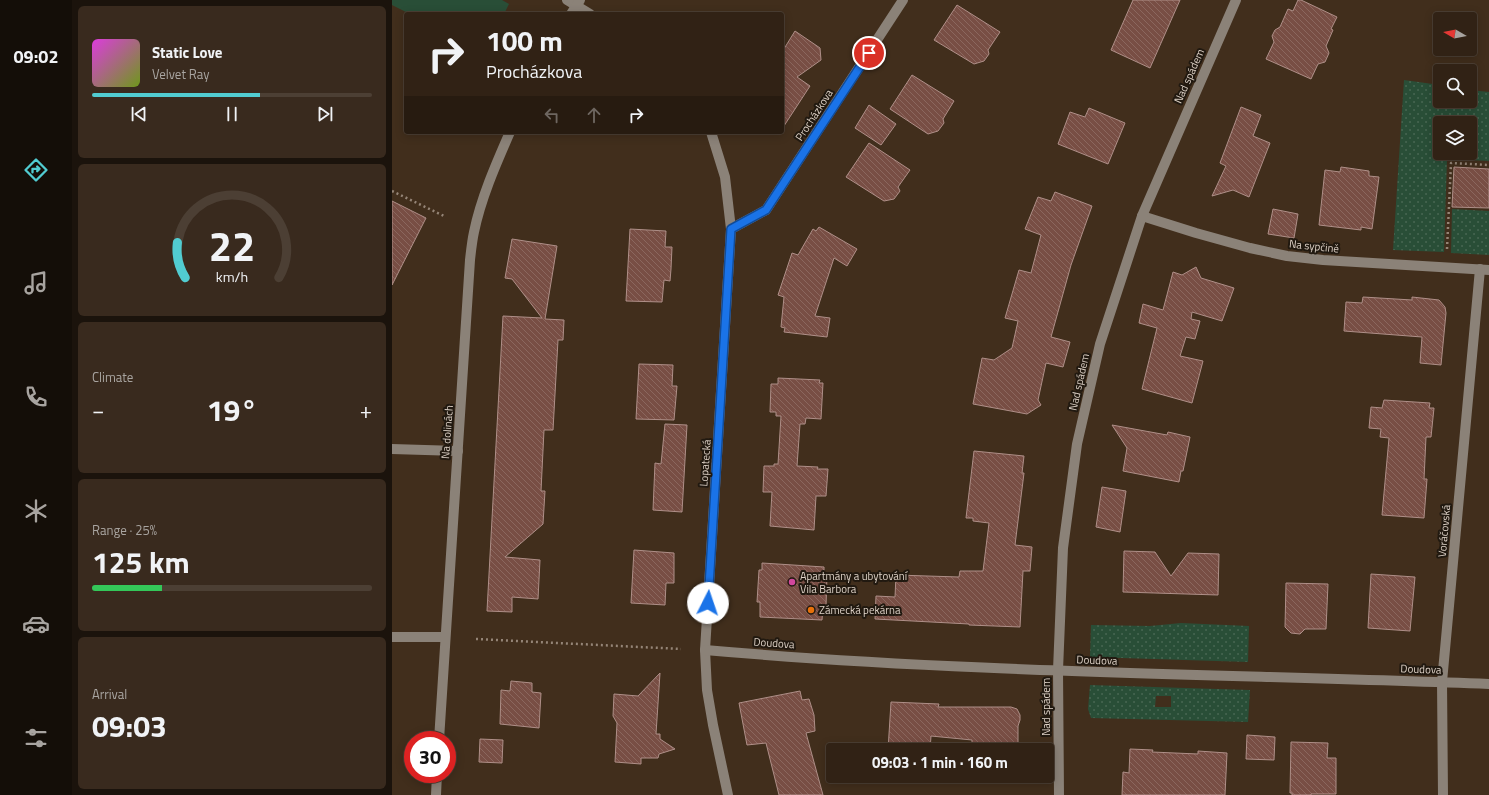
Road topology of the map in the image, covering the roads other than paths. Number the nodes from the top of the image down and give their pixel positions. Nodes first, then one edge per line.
1 (567, 0) edge
2 (903, 0) edge
3 (1236, 0) edge
4 (576, 6) edge
5 (586, 12) edge
6 (509, 134) edge
7 (712, 134) edge
8 (1142, 216) junction
9 (731, 229) junction
10 (1484, 269) edge
11 (392, 449) edge
12 (458, 451) junction
13 (392, 637) edge
14 (445, 637) junction
15 (705, 650) junction
16 (1058, 670) junction
17 (1442, 682) junction
18 (1489, 684) edge
19 (440, 731) edge
20 (437, 783) edge
21 (436, 795) edge
22 (728, 795) edge
23 (1059, 795) edge
24 (1443, 795) edge

1 - 4 street
2 - 9 street, Procházkova
3 - 8 street, Nad spádem
4 - 5 street
6 - 12 street, Na dolinách
7 - 9 street, Lopatecká
8 - 10 street, Na sypčině
8 - 16 street, Nad spádem
9 - 15 street, Lopatecká
10 - 17 street, Voráčovská
11 - 12 street
12 - 14 street, Na dolinách
13 - 14 street
14 - 19 street, Na dolinách
15 - 16 street, Doudova
15 - 22 street, Lopatecká
16 - 17 street, Doudova
16 - 23 street, Nad spádem
17 - 18 street, Doudova
17 - 24 street, Voráčovská
20 - 21 street

